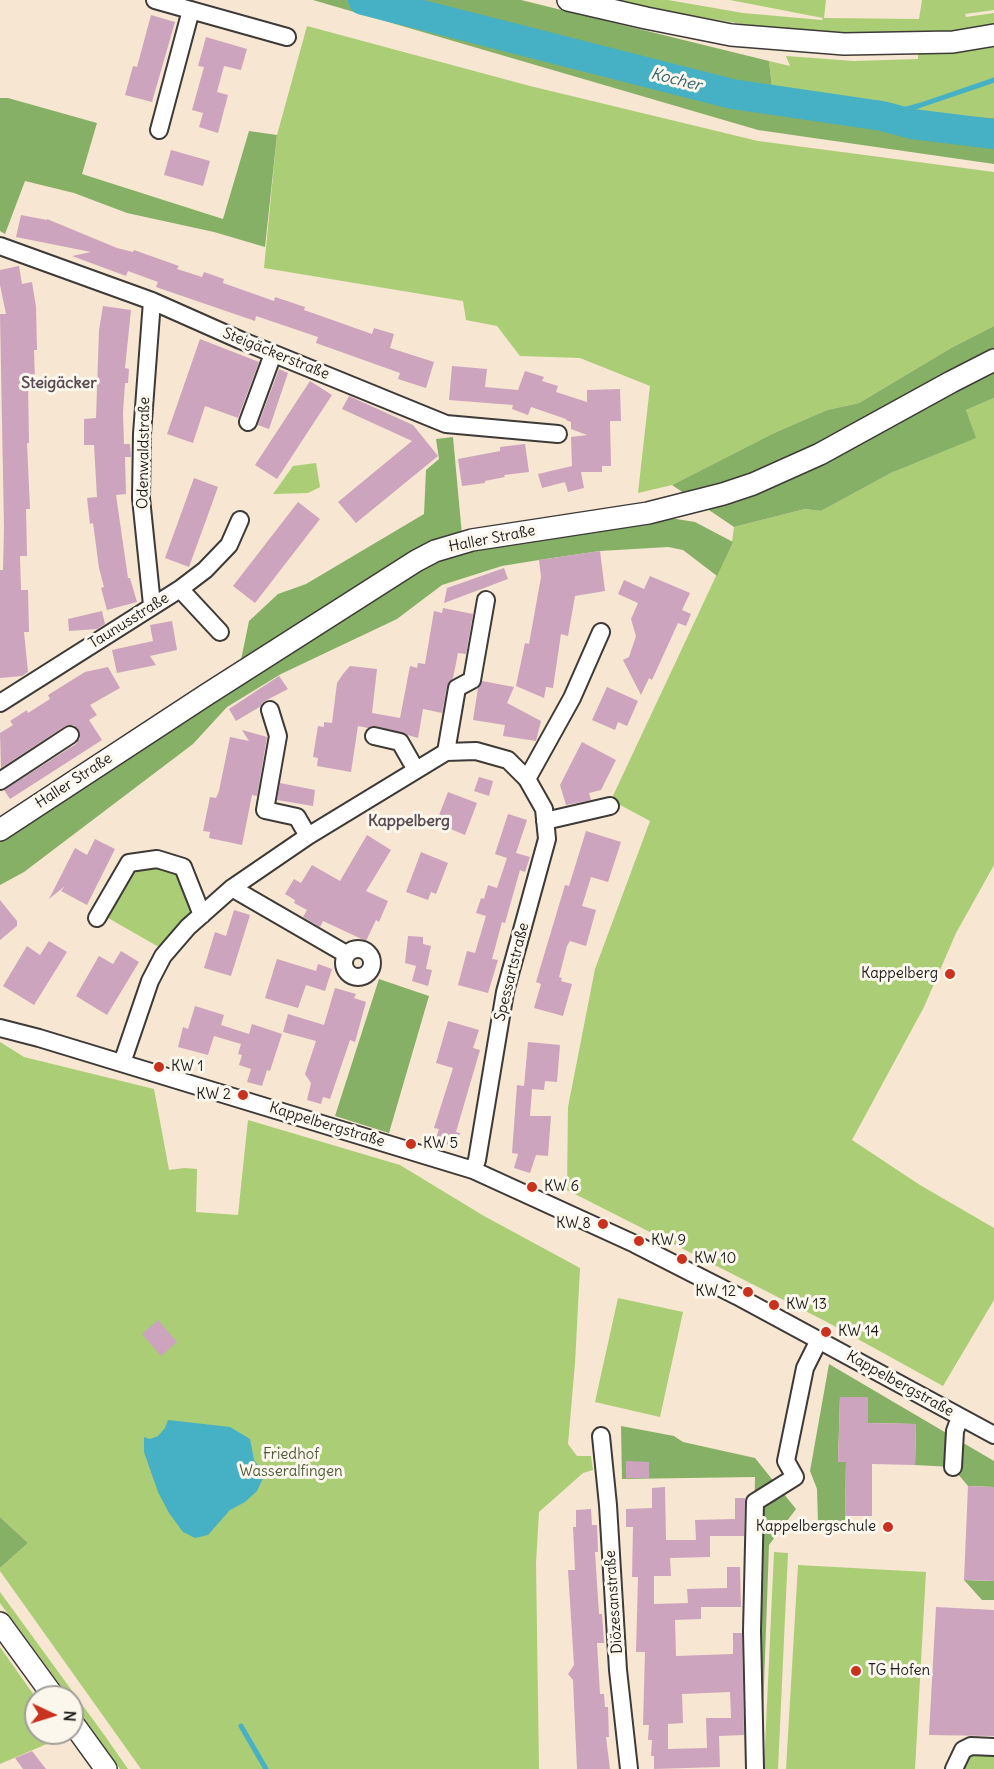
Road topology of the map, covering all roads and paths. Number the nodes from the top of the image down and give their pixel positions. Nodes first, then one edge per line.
1 (155, 0) edge
2 (568, 0) edge
3 (191, 10) junction
4 (994, 35) edge
5 (287, 37) dead end
6 (159, 130) dead end
7 (0, 246) edge
8 (152, 301) junction
9 (273, 354) junction
10 (994, 360) edge
11 (248, 422) dead end
12 (558, 434) dead end
13 (240, 520) dead end
14 (180, 589) junction
15 (486, 600) dead end
16 (152, 605) junction
17 (600, 632) dead end
18 (220, 633) dead end
19 (0, 703) edge
20 (270, 710) dead end
21 (70, 735) dead end
22 (374, 736) dead end
23 (446, 752) junction
24 (416, 770) junction
25 (527, 779) junction
26 (0, 781) edge
27 (610, 806) dead end
28 (545, 821) junction
29 (0, 830) edge
30 (308, 836) junction
31 (232, 888) junction
32 (202, 915) junction
33 (97, 918) dead end
34 (346, 954) dead end
35 (0, 1028) edge
36 (122, 1063) junction
37 (473, 1170) junction
38 (819, 1340) junction
39 (960, 1417) junction
40 (994, 1435) edge
41 (601, 1436) dead end
42 (952, 1467) dead end
43 (0, 1623) edge
44 (45, 1685) edge
45 (84, 1739) edge
46 (994, 1747) edge
47 (106, 1769) edge
48 (629, 1769) edge
49 (755, 1769) edge
50 (954, 1769) edge

1 - 3 street
2 - 4 main road
3 - 5 street
3 - 6 street
7 - 8 street, Steigäckerstraße
8 - 9 street, Steigäckerstraße
8 - 16 street, Odenwaldstraße
9 - 11 street
9 - 12 street, Steigäckerstraße
10 - 29 main road, Haller Straße
13 - 14 street, Taunusstraße
14 - 16 street, Taunusstraße
14 - 18 street
15 - 23 street
16 - 19 street, Taunusstraße
17 - 25 street
20 - 30 street
21 - 26 street
22 - 24 street
23 - 24 street, Spessartstraße
23 - 25 street, Spessartstraße
24 - 30 street, Spessartstraße
25 - 28 street, Spessartstraße
27 - 28 street
28 - 37 street, Spessartstraße
30 - 31 street, Spessartstraße
31 - 32 street, Spessartstraße
31 - 34 street
32 - 33 street
32 - 36 street, Spessartstraße
35 - 36 street, Kappelbergstraße
36 - 37 street, Kappelbergstraße
37 - 38 street, Kappelbergstraße
38 - 39 street, Kappelbergstraße
38 - 49 street
39 - 40 street, Kappelbergstraße
39 - 42 street
41 - 48 street, Diözesanstraße
43 - 44 main road
45 - 47 main road
46 - 50 street

